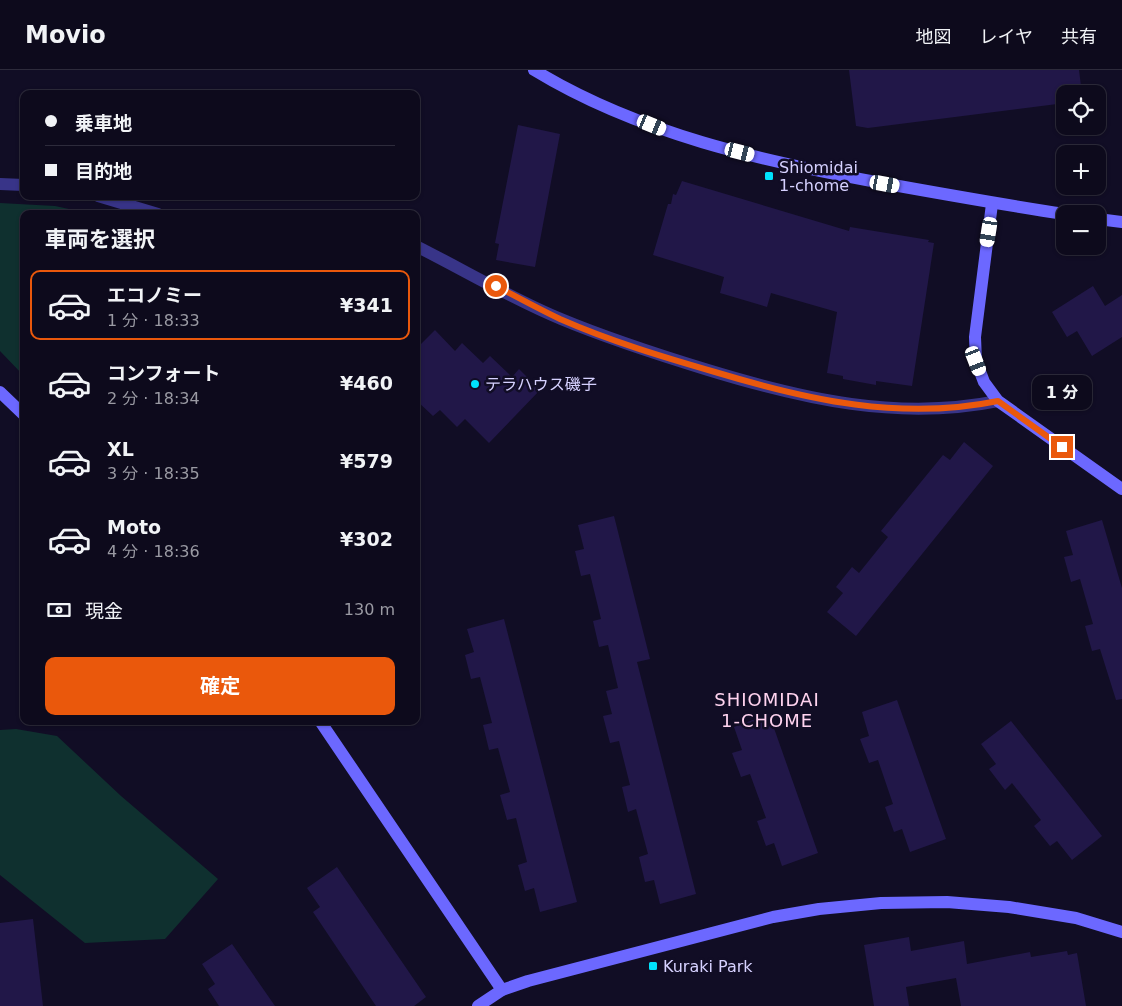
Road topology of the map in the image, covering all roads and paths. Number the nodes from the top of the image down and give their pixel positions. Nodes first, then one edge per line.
1 (534, 70) edge
2 (0, 184) edge
3 (20, 185) edge
4 (111, 200) edge
5 (992, 204) junction
6 (145, 210) edge
7 (1056, 213) edge
8 (1106, 220) edge
9 (1122, 222) edge
10 (420, 248) edge
11 (0, 392) edge
12 (998, 401) junction
13 (20, 411) edge
14 (1122, 489) edge
15 (323, 725) edge
16 (1122, 932) edge
17 (502, 990) junction
18 (478, 1006) edge

1 - 5 street
2 - 3 street
4 - 6 street
5 - 7 street
5 - 12 street
8 - 9 street
10 - 12 street
11 - 13 street
12 - 14 street
15 - 17 street
16 - 17 street
17 - 18 street

